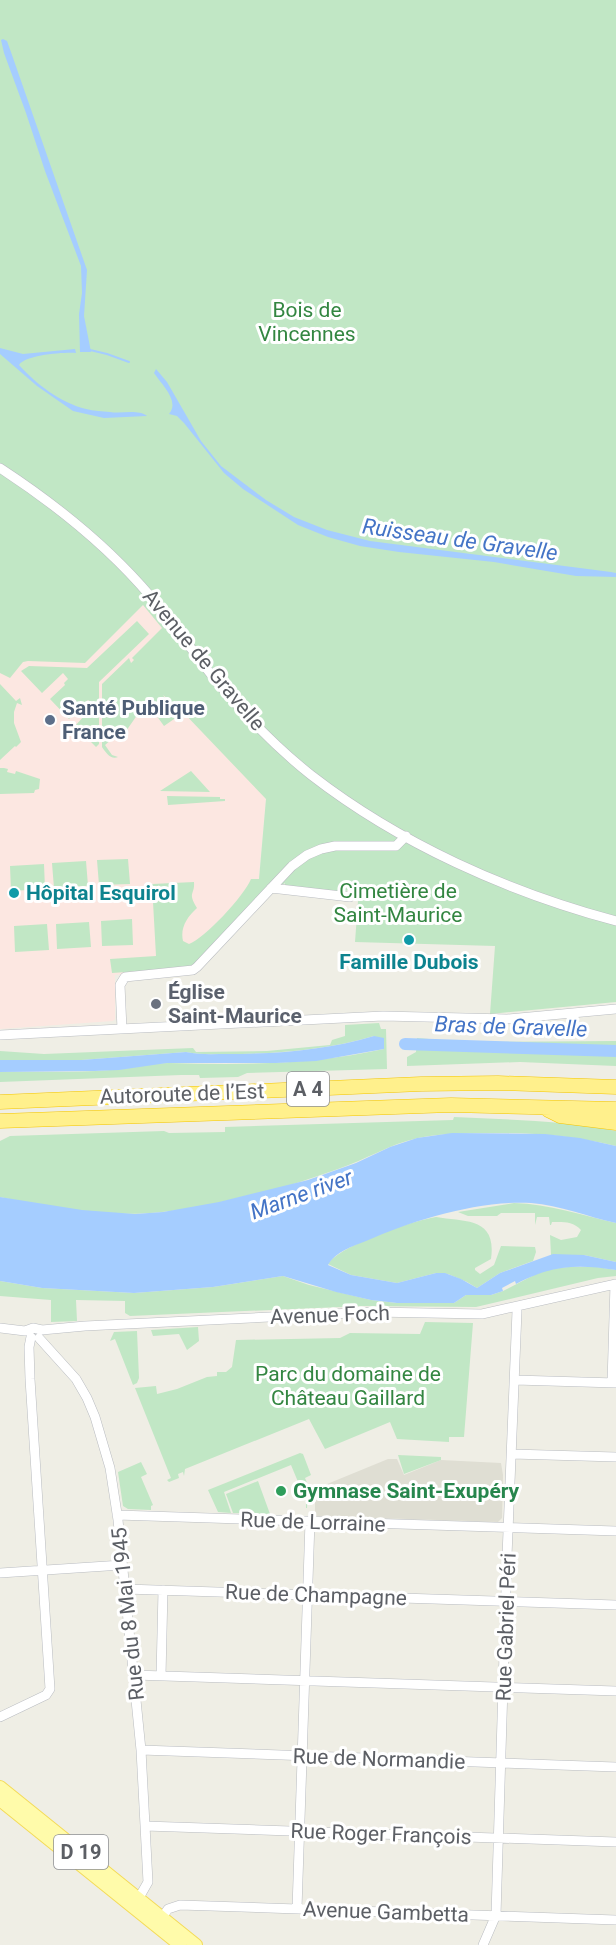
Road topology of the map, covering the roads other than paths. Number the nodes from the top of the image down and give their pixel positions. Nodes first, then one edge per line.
1 (0, 468) edge
2 (406, 836) junction
3 (271, 888) junction
4 (350, 897) dead end
5 (616, 921) edge
6 (616, 1009) edge
7 (122, 1029) junction
8 (0, 1035) edge
9 (616, 1087) edge
10 (0, 1102) edge
11 (541, 1106) junction
12 (616, 1109) edge
13 (0, 1121) edge
14 (616, 1123) edge
15 (616, 1284) edge
16 (516, 1306) junction
17 (0, 1328) edge
18 (34, 1334) junction
19 (515, 1380) junction
20 (614, 1383) edge
21 (512, 1454) junction
22 (616, 1457) edge
23 (117, 1515) junction
24 (310, 1521) junction
25 (509, 1528) junction
26 (616, 1531) edge
27 (122, 1565) junction
28 (43, 1570) junction
29 (0, 1573) edge
30 (125, 1589) junction
31 (163, 1590) junction
32 (308, 1595) junction
33 (506, 1601) junction
34 (616, 1605) edge
35 (135, 1675) junction
36 (161, 1676) junction
37 (304, 1681) junction
38 (504, 1688) junction
39 (616, 1691) edge
40 (0, 1717) edge
41 (141, 1750) junction
42 (302, 1756) junction
43 (501, 1763) junction
44 (616, 1767) edge
45 (0, 1786) edge
46 (0, 1800) edge
47 (145, 1826) junction
48 (300, 1830) junction
49 (499, 1838) junction
50 (616, 1842) edge
51 (136, 1904) junction
52 (297, 1909) junction
53 (496, 1915) junction
54 (616, 1920) edge
55 (159, 1922) junction
56 (180, 1945) edge
57 (196, 1945) edge
58 (483, 1945) edge

1 - 2 street, Avenue de Gravelle
2 - 3 street
2 - 5 street, Avenue de Gravelle
3 - 4 street
3 - 7 street
6 - 7 street
7 - 8 street
9 - 10 highway, Autoroute de l’Est / A 4
11 - 12 highway, Autoroute de l’Est / A 4
11 - 13 highway, Autoroute de l’Est / A 4
11 - 14 highway
15 - 16 street, Avenue Foch
15 - 20 street
16 - 18 street, Avenue Foch
16 - 19 street, Rue Gabriel Péri
17 - 18 street, Avenue Foch
18 - 23 street, Rue du 8 Mai 1945
18 - 28 street
19 - 20 street
19 - 21 street, Rue Gabriel Péri
21 - 22 street
21 - 25 street, Rue Gabriel Péri
23 - 24 street, Rue de Lorraine
23 - 27 street, Rue du 8 Mai 1945
24 - 25 street, Rue de Lorraine
24 - 32 street
25 - 26 street, Rue de Lorraine
25 - 33 street, Rue Gabriel Péri
27 - 28 street
27 - 30 street, Rue du 8 Mai 1945
28 - 29 street
28 - 40 street
30 - 31 street, Rue de Champagne
30 - 35 street, Rue du 8 Mai 1945
31 - 32 street, Rue de Champagne
31 - 36 street
32 - 33 street, Rue de Champagne
32 - 37 street
33 - 34 street, Rue de Champagne
33 - 38 street, Rue Gabriel Péri
35 - 36 street
35 - 41 street, Rue du 8 Mai 1945
36 - 37 street
37 - 38 street
37 - 42 street
38 - 39 street
38 - 43 street, Rue Gabriel Péri
41 - 42 street, Rue de Normandie
41 - 47 street, Rue du 8 Mai 1945
42 - 43 street, Rue de Normandie
42 - 48 street
43 - 44 street, Rue de Normandie
43 - 49 street, Rue Gabriel Péri
45 - 51 main road, D 19
46 - 51 main road, D 19
47 - 48 street, Rue Roger François
47 - 51 street, Rue du 8 Mai 1945
48 - 49 street, Rue Roger François
48 - 52 street
49 - 50 street, Rue Roger François
49 - 53 street, Rue Gabriel Péri
51 - 55 main road, D 19
52 - 53 street, Avenue Gambetta
52 - 55 street, Avenue Gambetta
53 - 54 street, Avenue Gambetta
53 - 58 street, Rue Gabriel Péri
55 - 56 main road, D 19
55 - 57 main road, D 19

